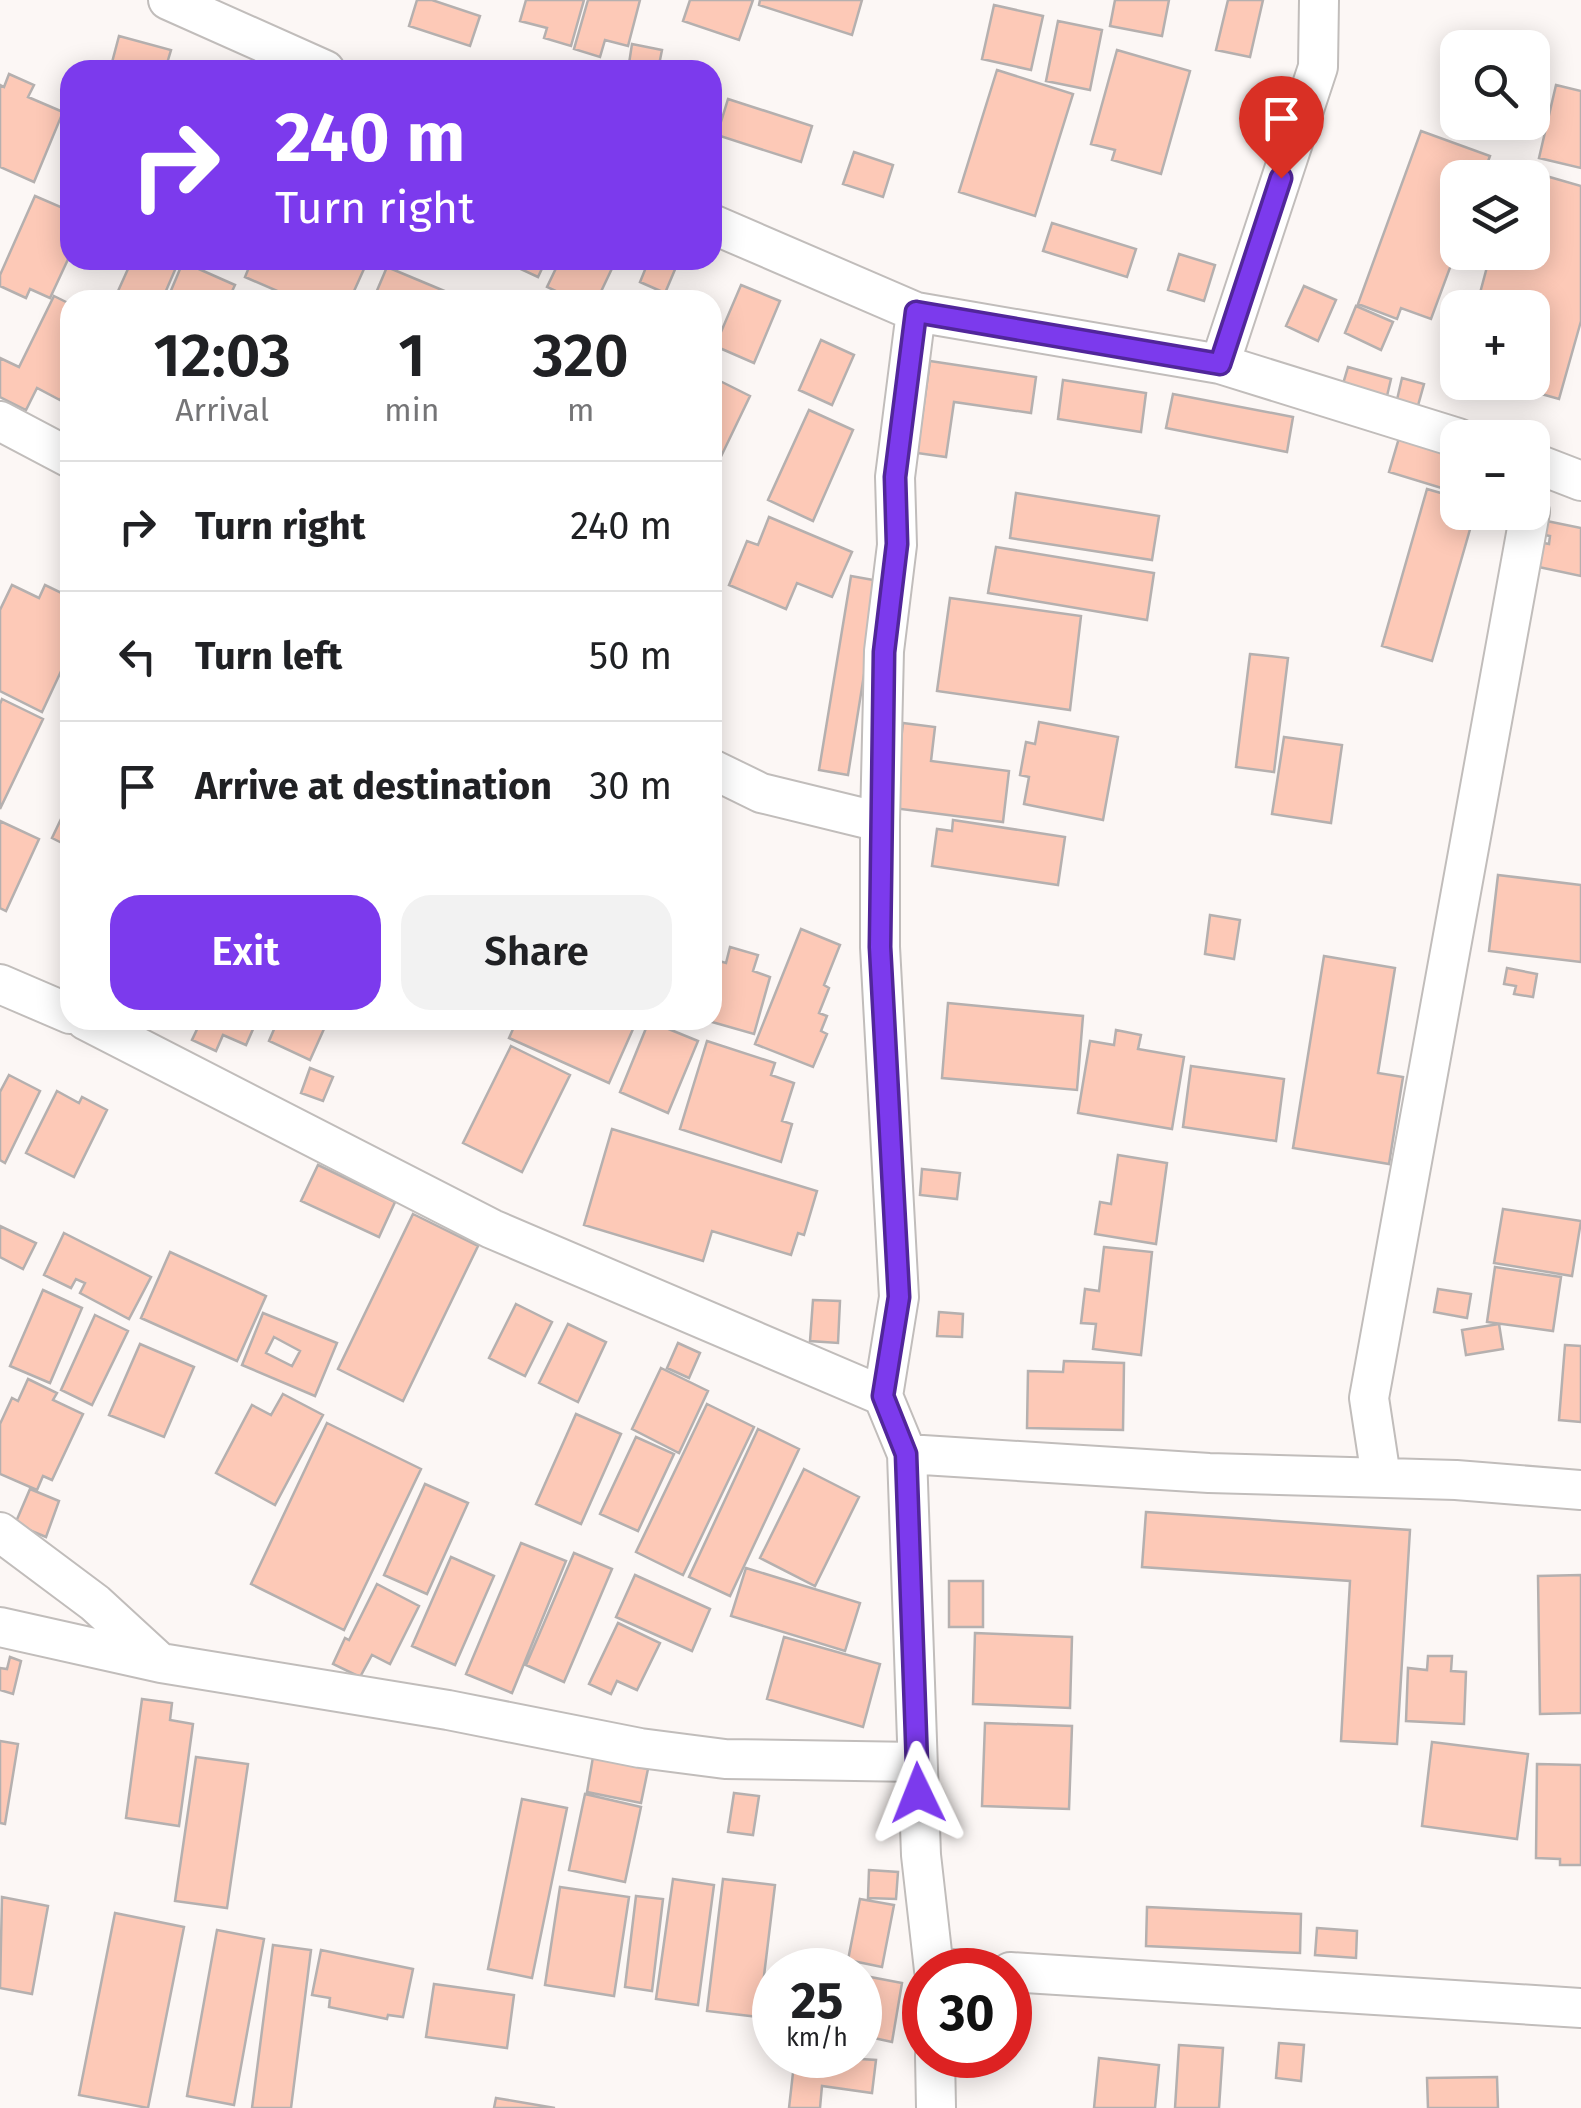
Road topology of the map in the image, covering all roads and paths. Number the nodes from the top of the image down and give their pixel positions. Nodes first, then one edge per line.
1 (168, 0) edge
2 (1319, 0) edge
3 (303, 60) edge
4 (722, 228) edge
5 (916, 312) junction
6 (1220, 364) junction
7 (0, 421) edge
8 (1440, 432) edge
9 (60, 453) edge
10 (1550, 478) edge
11 (1581, 481) edge
12 (1527, 530) edge
13 (722, 774) edge
14 (880, 822) junction
15 (0, 984) edge
16 (60, 1010) edge
17 (104, 1030) edge
18 (883, 1396) junction
19 (906, 1454) junction
20 (1381, 1478) junction
21 (1581, 1490) edge
22 (0, 1532) edge
23 (0, 1627) edge
24 (161, 1663) junction
25 (917, 1762) junction
26 (942, 1948) edge
27 (1032, 1973) edge
28 (1581, 2008) edge
29 (935, 2078) edge
30 (936, 2108) edge

1 - 3 street
2 - 6 street
4 - 5 street
5 - 6 street
5 - 14 street
6 - 8 street
7 - 9 street
10 - 11 street
12 - 20 street
13 - 14 street
14 - 18 street
15 - 16 street
17 - 18 street
18 - 19 street
19 - 20 street
19 - 25 street
20 - 21 street
22 - 24 street
23 - 24 street
24 - 25 street
25 - 26 street
27 - 28 street
29 - 30 street

